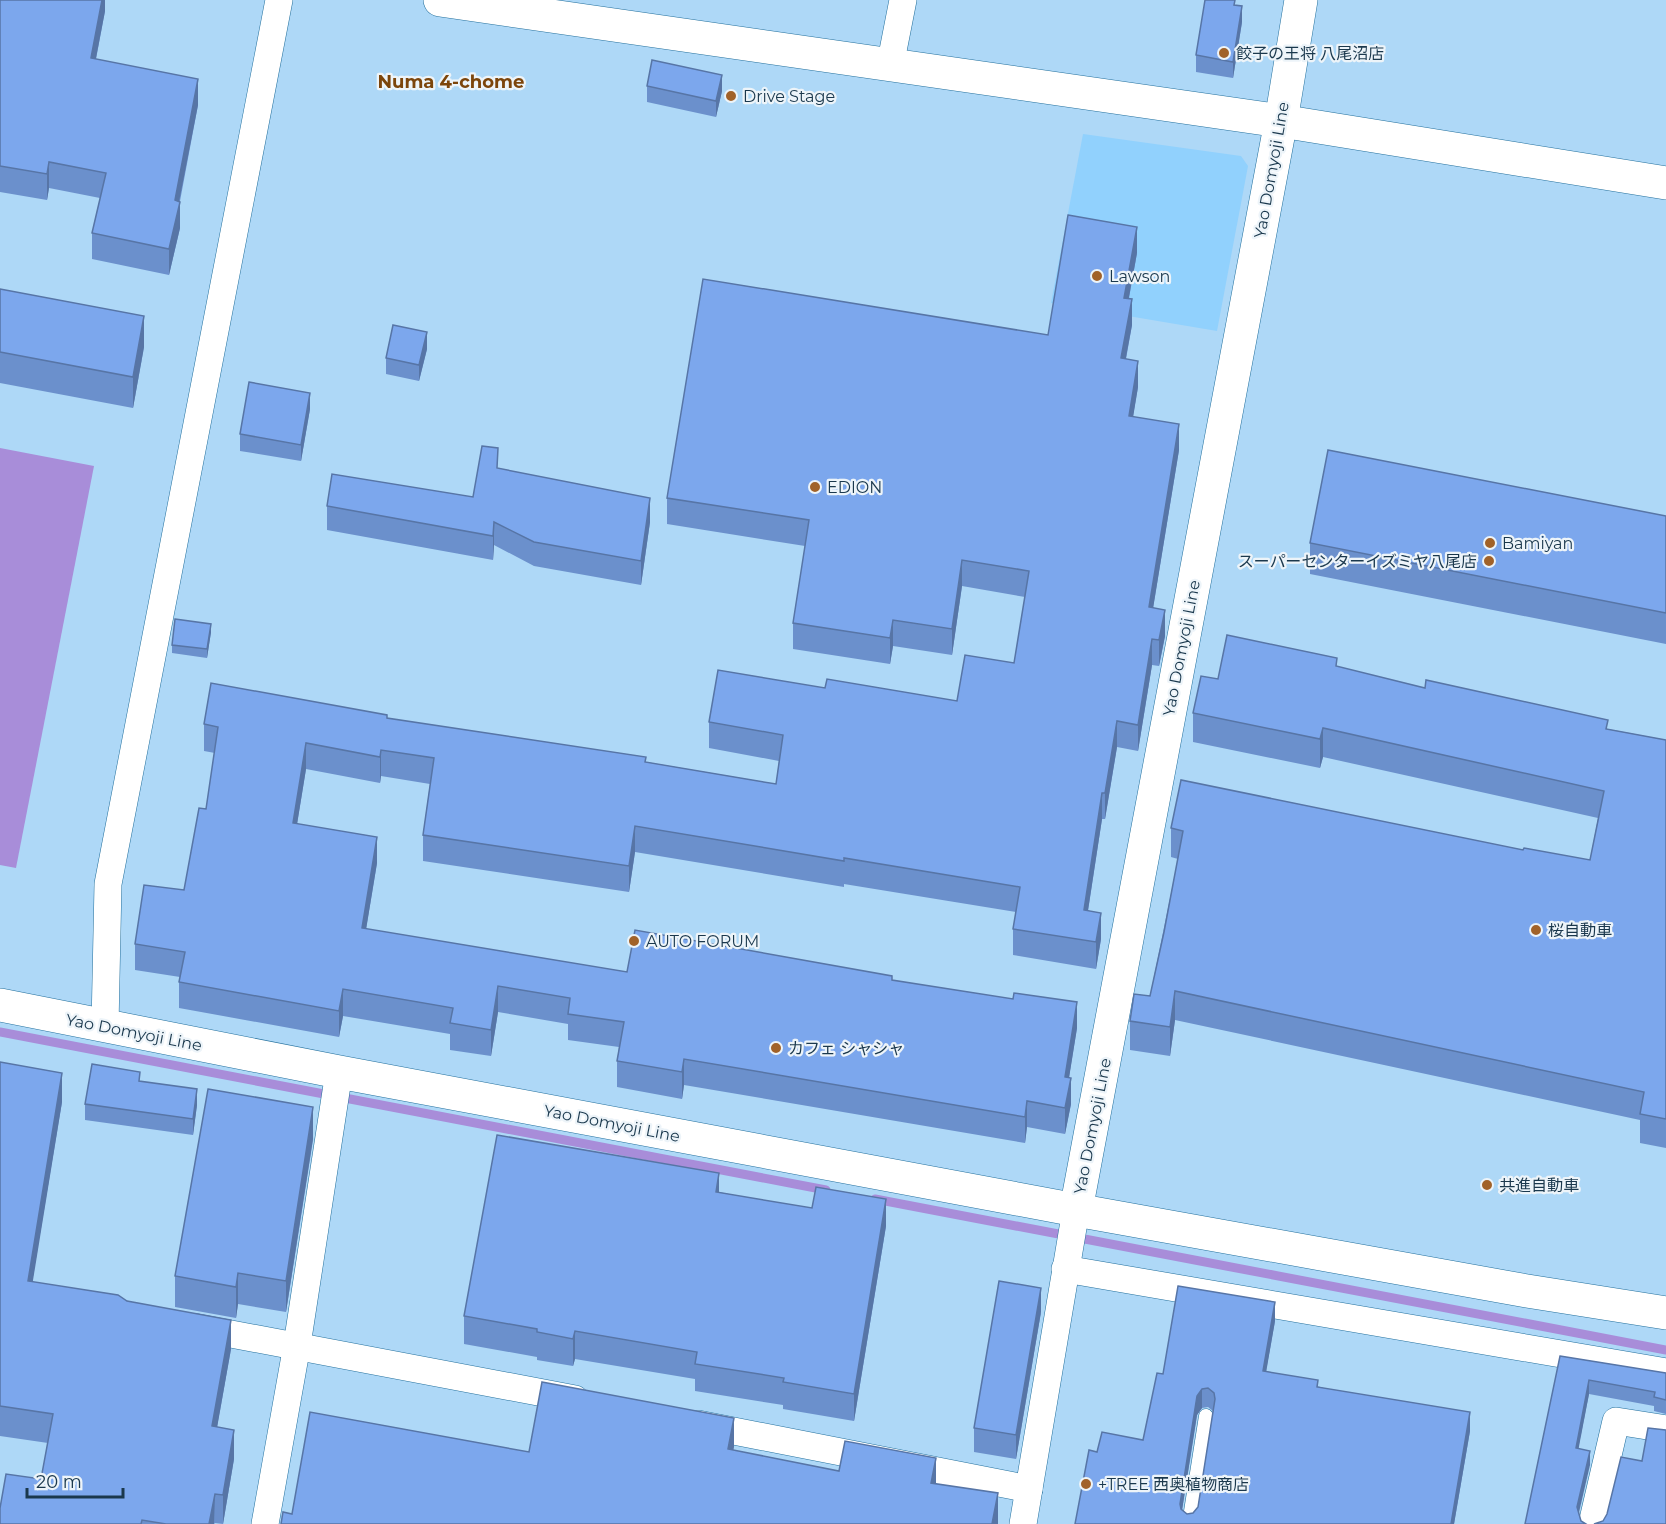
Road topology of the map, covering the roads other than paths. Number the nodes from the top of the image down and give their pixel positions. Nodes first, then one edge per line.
1 (279, 0) edge
2 (441, 0) edge
3 (903, 0) edge
4 (1301, 0) edge
5 (890, 66) junction
6 (1281, 121) junction
7 (1666, 183) edge
8 (0, 1005) edge
9 (105, 1026) junction
10 (336, 1091) junction
11 (1076, 1210) junction
12 (1065, 1269) junction
13 (1666, 1313) edge
14 (174, 1323) edge
15 (297, 1345) junction
16 (1666, 1372) edge
17 (599, 1404) edge
18 (1206, 1416) dead end
19 (669, 1418) edge
20 (1666, 1429) edge
21 (1029, 1489) junction
22 (265, 1524) edge
23 (1023, 1524) edge
24 (1189, 1524) edge
25 (1592, 1524) edge

1 - 9 street
2 - 5 main road
3 - 5 street
4 - 6 main road, Yao Domyoji Line
5 - 6 main road
6 - 7 main road
6 - 11 main road, Yao Domyoji Line
8 - 9 main road, Yao Domyoji Line
9 - 10 main road, Yao Domyoji Line
10 - 11 main road, Yao Domyoji Line
10 - 15 street
11 - 12 street
11 - 13 main road
12 - 16 street
12 - 21 street
14 - 15 street
15 - 17 street
15 - 22 street
18 - 24 lane
19 - 21 street
20 - 25 street
21 - 23 street

